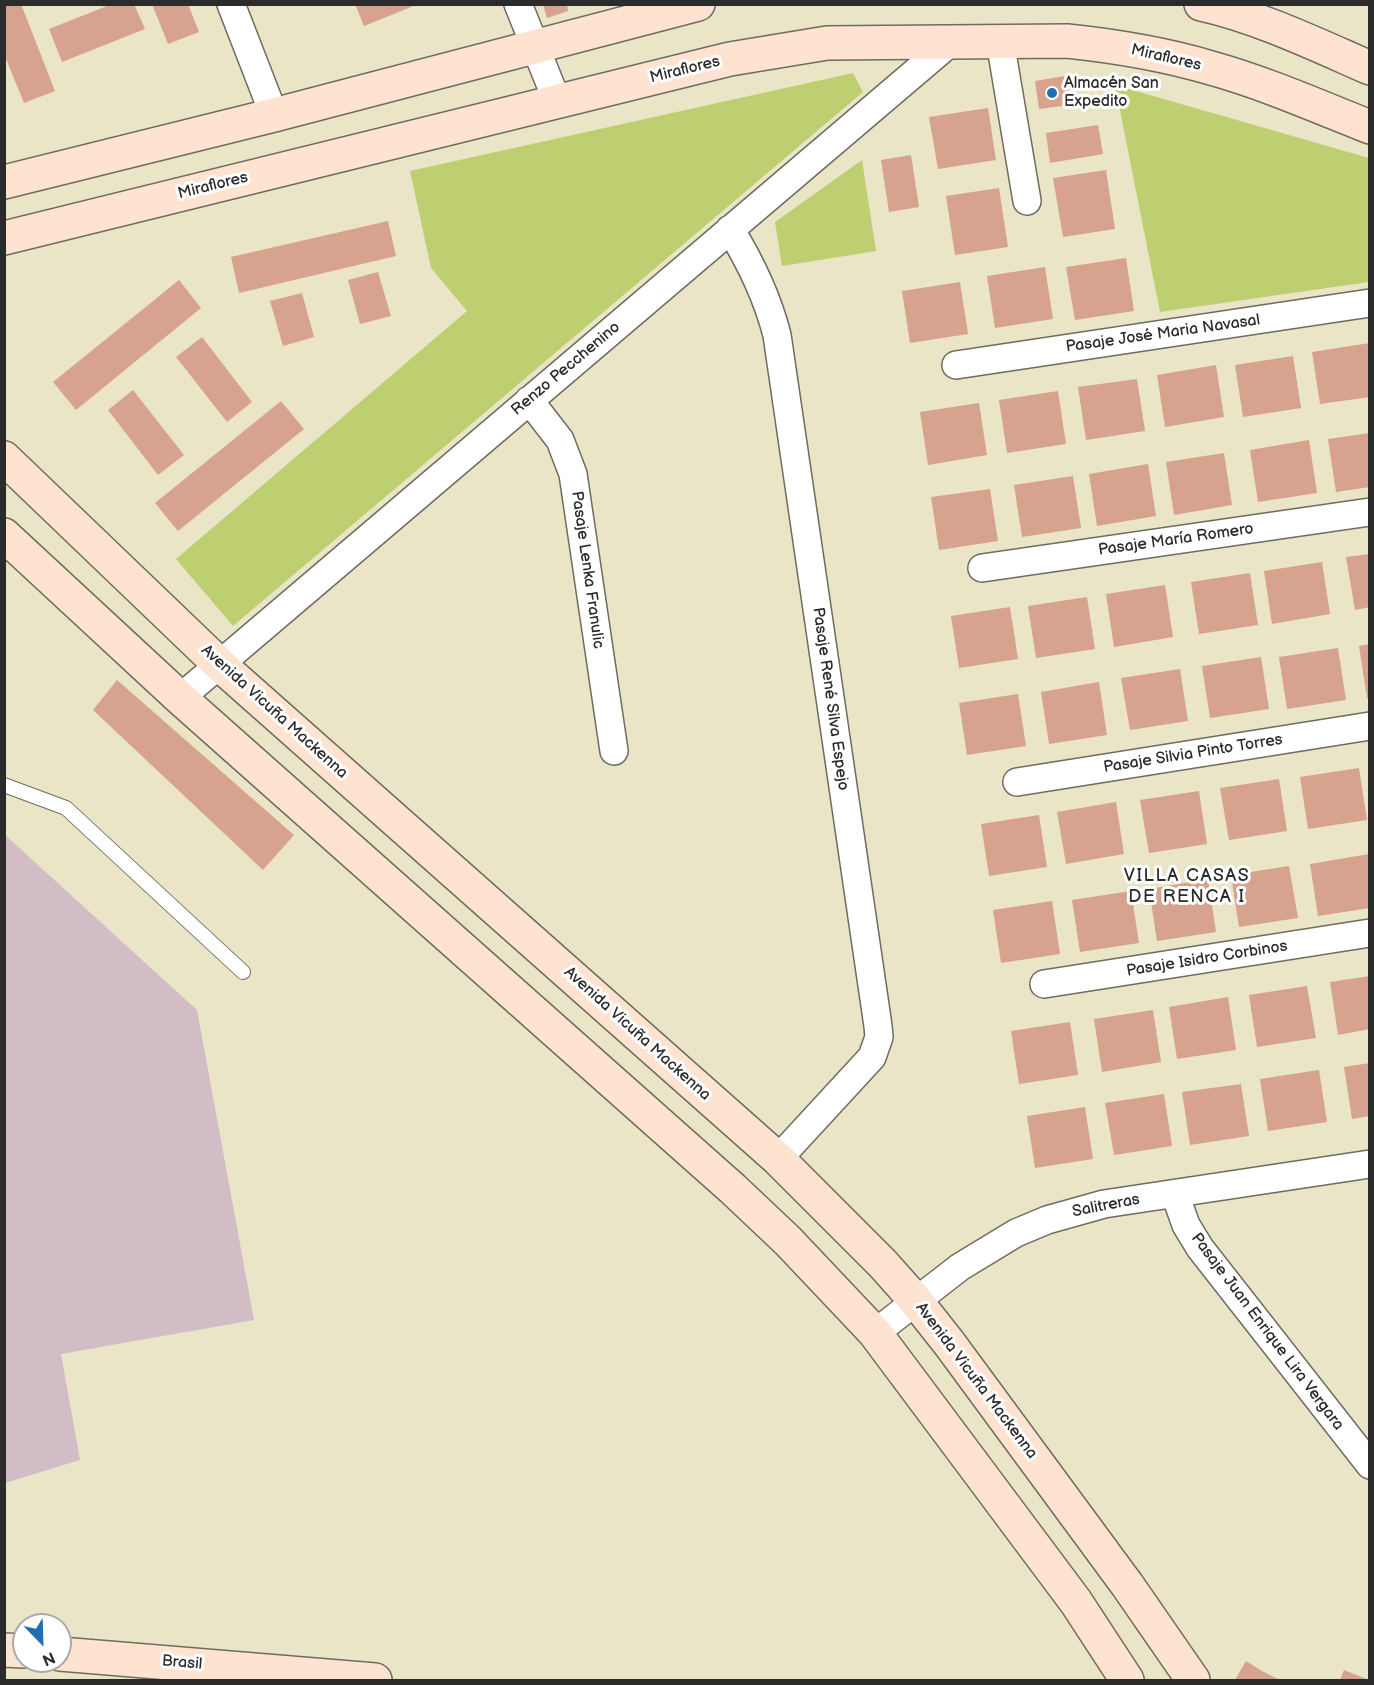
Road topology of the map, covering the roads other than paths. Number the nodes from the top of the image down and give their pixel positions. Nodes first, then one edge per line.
1 (231, 4) edge
2 (518, 4) edge
3 (698, 4) edge
4 (1201, 4) edge
5 (1000, 40) junction
6 (952, 41) junction
7 (534, 47) junction
8 (1370, 68) edge
9 (557, 101) junction
10 (274, 115) junction
11 (1370, 127) edge
12 (5, 180) edge
13 (1028, 201) dead end
14 (730, 229) junction
15 (4, 238) edge
16 (1370, 303) edge
17 (956, 365) dead end
18 (529, 400) junction
19 (4, 458) edge
20 (1370, 512) edge
21 (4, 535) edge
22 (982, 568) dead end
23 (219, 664) junction
24 (180, 698) junction
25 (1370, 726) edge
26 (614, 751) dead end
27 (1017, 782) dead end
28 (4, 785) edge
29 (1370, 933) edge
30 (243, 972) dead end
31 (1044, 984) dead end
32 (778, 1160) junction
33 (1370, 1164) edge
34 (1175, 1194) junction
35 (915, 1300) junction
36 (875, 1334) junction
37 (1370, 1465) edge
38 (72, 1655) edge
39 (364, 1680) edge
40 (1127, 1680) edge
41 (1193, 1680) edge

1 - 10 street
2 - 7 street
3 - 7 street
4 - 8 street
5 - 6 street, Miraflores
5 - 11 street, Miraflores
5 - 13 street
6 - 9 street, Miraflores
6 - 14 street, Renzo Pecchenino
7 - 9 street
7 - 10 street
9 - 15 street, Miraflores
10 - 12 street
14 - 18 street, Renzo Pecchenino
14 - 32 street, Pasaje René Silva Espejo
16 - 17 street, Pasaje José Maria Navasal
18 - 23 street, Renzo Pecchenino
18 - 26 street, Pasaje Lenka Franulic
19 - 23 street, Avenida Vicuña Mackenna
20 - 22 street, Pasaje María Romero
21 - 24 street
23 - 24 street, Renzo Pecchenino
23 - 32 street, Avenida Vicuña Mackenna
24 - 36 street
25 - 27 street, Pasaje Silvia Pinto Torres
28 - 30 lane
29 - 31 street, Pasaje Isidro Corbinos
32 - 35 street, Avenida Vicuña Mackenna
33 - 34 street, Salitreras
34 - 35 street, Salitreras
34 - 37 street, Pasaje Juan Enrique Lira Vergara
35 - 36 street, Salitreras
35 - 41 street, Avenida Vicuña Mackenna
36 - 40 street
38 - 39 street, Brasil

